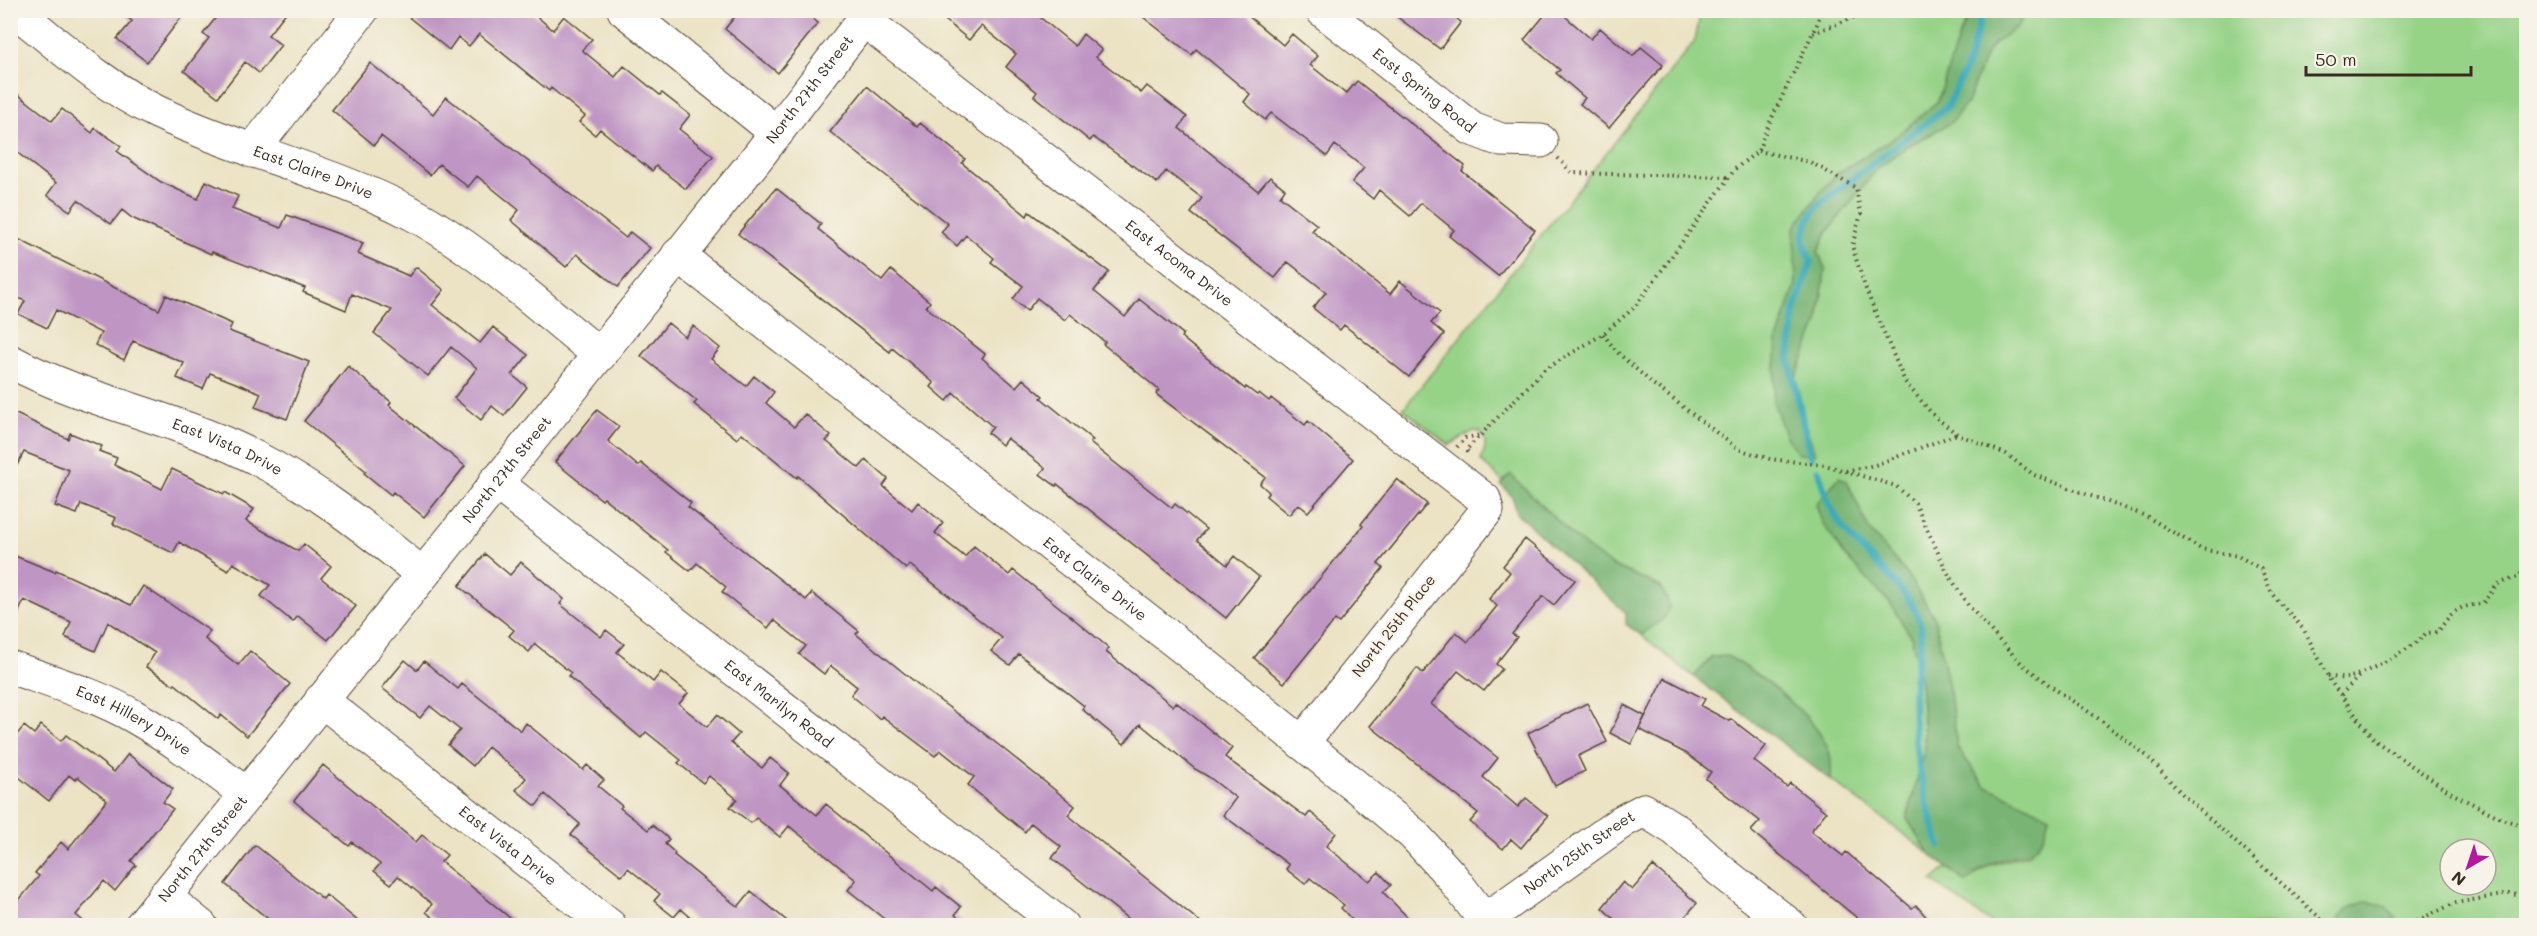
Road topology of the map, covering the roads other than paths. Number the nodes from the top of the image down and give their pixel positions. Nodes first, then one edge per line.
1 (362, 10) edge
2 (624, 10) edge
3 (1322, 10) edge
4 (15, 14) edge
5 (867, 15) edge
6 (777, 133) junction
7 (1541, 141) road end
8 (252, 151) junction
9 (678, 255) junction
10 (600, 355) junction
11 (10, 361) edge
12 (495, 482) junction
13 (1487, 510) joint
14 (422, 574) junction
15 (10, 667) edge
16 (321, 700) junction
17 (1302, 743) junction
18 (246, 794) junction
19 (164, 896) junction
20 (1487, 923) edge
21 (141, 926) edge
22 (201, 926) edge
23 (610, 926) edge
24 (1062, 926) edge
25 (1791, 926) edge

1 - 8 street
2 - 6 street
3 - 7 street, East Spring Road
4 - 8 street, East Claire Drive
5 - 6 street, North 27th Street
5 - 13 street, East Acoma Drive
6 - 9 street, North 27th Street
8 - 10 street, East Claire Drive
9 - 10 street, North 27th Street
9 - 17 street, East Claire Drive
10 - 12 street, North 27th Street
11 - 14 street, East Vista Drive
12 - 14 street, North 27th Street
12 - 24 street, East Marilyn Road
13 - 17 street, North 25th Place
14 - 16 street, North 27th Street
15 - 18 street, East Hillery Drive
16 - 18 street, North 27th Street
16 - 23 street, East Vista Drive
17 - 20 street, East Claire Drive
18 - 19 street, North 27th Street
19 - 21 street, North 27th Street
19 - 22 street
20 - 25 street, North 25th Street

